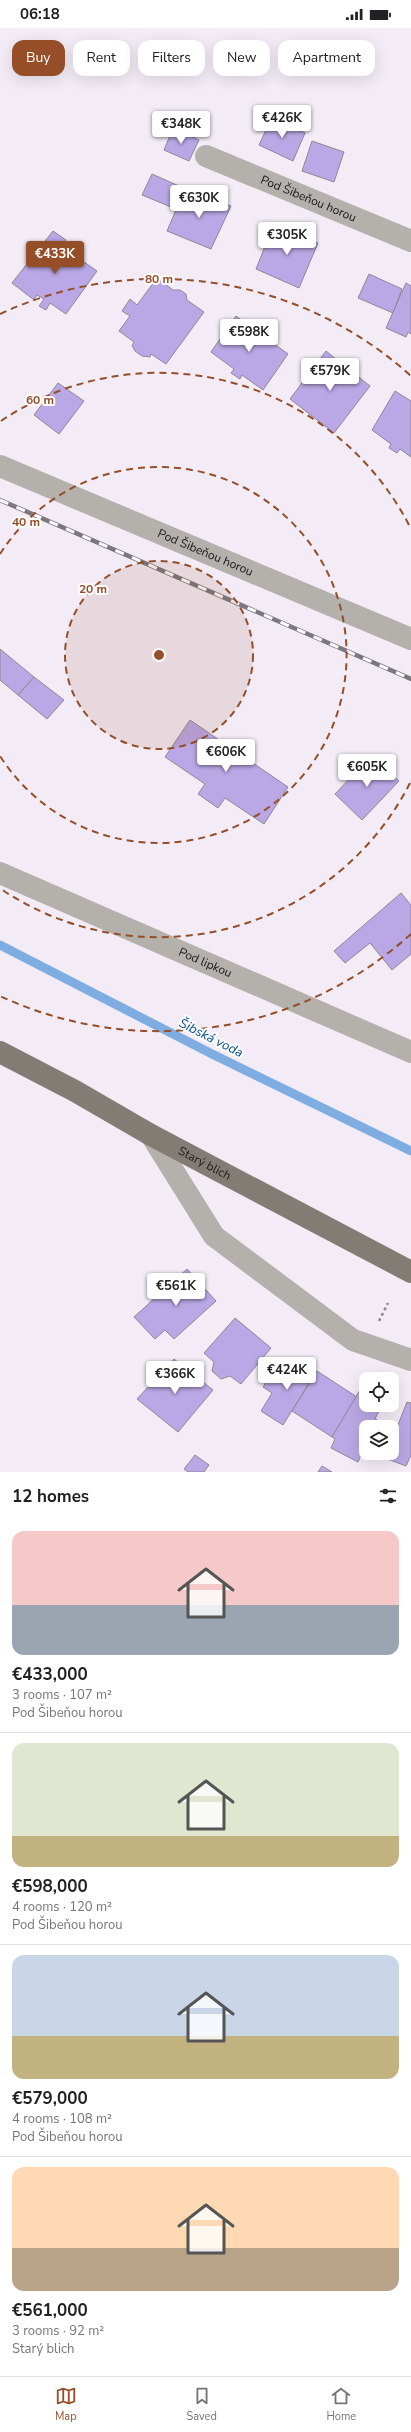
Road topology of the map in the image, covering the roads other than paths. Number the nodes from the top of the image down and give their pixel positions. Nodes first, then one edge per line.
1 (206, 156) dead end
2 (411, 241) edge
3 (0, 466) edge
4 (411, 639) edge
5 (0, 873) edge
6 (0, 1052) edge
7 (411, 1052) edge
8 (151, 1135) junction
9 (411, 1272) edge
10 (411, 1360) edge

1 - 2 street, Pod Šibeňou horou
3 - 4 street, Pod Šibeňou horou
5 - 7 street, Pod lipkou
6 - 8 main road, Starý blich
8 - 9 main road, Starý blich
8 - 10 street

